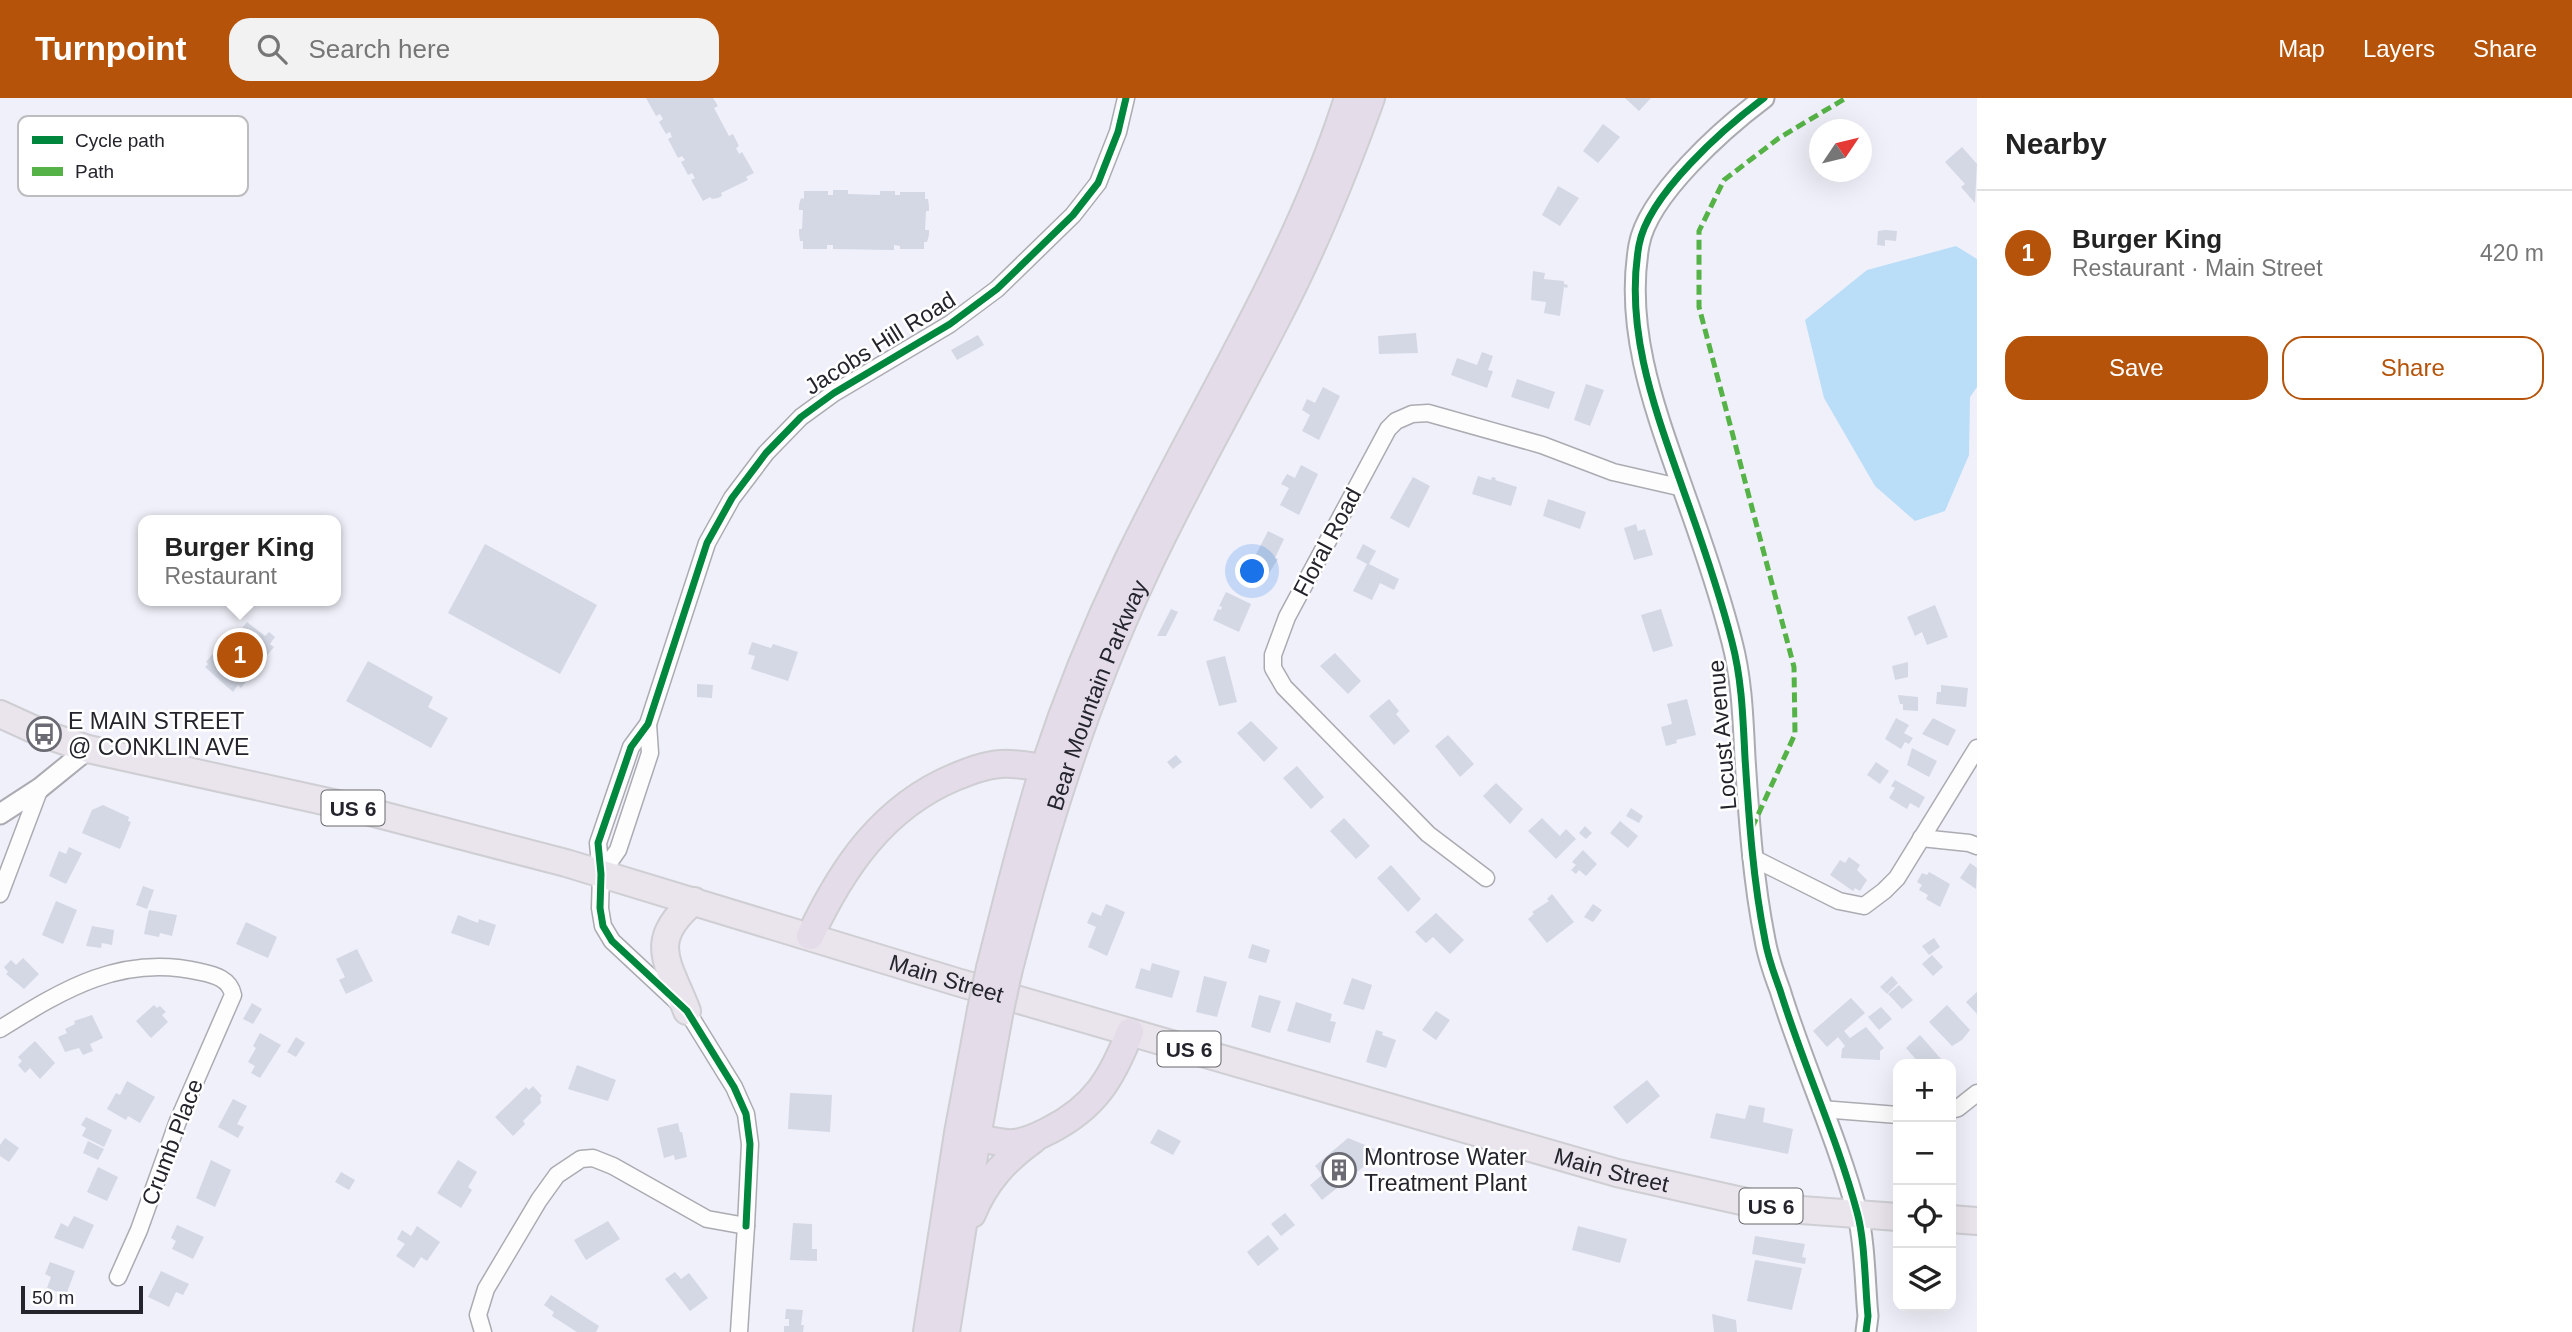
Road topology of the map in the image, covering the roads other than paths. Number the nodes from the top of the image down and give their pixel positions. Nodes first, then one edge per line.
1 (1126, 98) edge
2 (1348, 98) edge
3 (1371, 98) edge
4 (1757, 101) edge
5 (1683, 488) junction
6 (0, 714) edge
7 (1977, 748) edge
8 (88, 749) junction
9 (1044, 768) junction
10 (40, 788) junction
11 (0, 814) edge
12 (1921, 838) junction
13 (1977, 846) edge
14 (1751, 857) junction
15 (601, 874) junction
16 (1486, 878) dead end
17 (0, 894) edge
18 (694, 901) junction
19 (810, 936) junction
20 (999, 971) junction
21 (687, 1011) junction
22 (990, 1012) junction
23 (0, 1029) edge
24 (1130, 1032) junction
25 (1977, 1093) edge
26 (1821, 1109) junction
27 (1956, 1109) edge
28 (1893, 1115) edge
29 (1037, 1136) junction
30 (977, 1137) junction
31 (1858, 1215) junction
32 (1893, 1217) edge
33 (1956, 1219) edge
34 (1977, 1220) edge
35 (746, 1226) junction
36 (959, 1243) junction
37 (118, 1277) dead end
38 (483, 1332) edge
39 (740, 1332) edge
40 (927, 1332) edge
41 (946, 1332) edge
42 (1866, 1332) edge

1 - 15 street, Jacobs Hill Road
2 - 9 highway, Bear Mountain Parkway
3 - 20 highway, Bear Mountain Parkway
4 - 5 street, Locust Avenue
5 - 14 street, Locust Avenue
5 - 16 street, Floral Road
6 - 8 main road, Main Street / US 6
7 - 12 street
8 - 10 street
8 - 15 main road, Main Street / US 6
9 - 19 highway
9 - 20 highway, Bear Mountain Parkway
10 - 11 street
10 - 17 street
12 - 13 street
12 - 14 street
14 - 26 street, Locust Avenue
15 - 18 main road, Main Street / US 6
15 - 21 street, Jacobs Hill Road
18 - 19 main road, Main Street / US 6
18 - 21 main road
19 - 24 main road, Main Street / US 6
20 - 22 highway, Bear Mountain Parkway, bridge
21 - 35 street, Jacobs Hill Road
22 - 30 highway, Bear Mountain Parkway
22 - 40 highway, Bear Mountain Parkway
23 - 37 street, Crumb Place
24 - 29 highway
24 - 31 main road, Main Street / US 6
25 - 27 street
26 - 28 street
26 - 31 street, Locust Avenue
29 - 30 highway
29 - 36 highway
30 - 36 highway, Bear Mountain Parkway
31 - 32 main road, Main Street / US 6
31 - 42 street, Locust Avenue
33 - 34 main road
35 - 38 street
35 - 39 street, Jacobs Hill Road
36 - 41 highway, Bear Mountain Parkway

